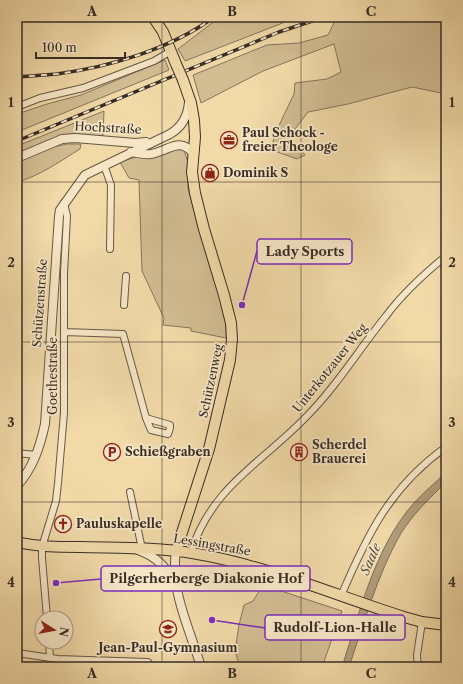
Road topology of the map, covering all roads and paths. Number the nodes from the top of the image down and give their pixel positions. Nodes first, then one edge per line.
1 (153, 17) edge
2 (171, 51) junction
3 (189, 97) junction
4 (17, 107) edge
5 (153, 142) junction
6 (132, 152) junction
7 (194, 154) junction
8 (17, 158) edge
9 (104, 165) junction
10 (64, 203) junction
11 (110, 249) dead end
12 (446, 256) edge
13 (126, 276) dead end
14 (124, 305) dead end
15 (64, 332) junction
16 (146, 418) dead end
17 (446, 447) edge
18 (17, 453) edge
19 (36, 455) junction
20 (17, 486) edge
21 (130, 492) dead end
22 (17, 542) edge
23 (42, 547) junction
24 (139, 549) junction
25 (176, 551) junction
26 (191, 552) junction
27 (446, 553) edge
28 (446, 564) edge
29 (178, 595) junction
30 (346, 598) junction
31 (46, 610) edge
32 (422, 622) junction
33 (446, 625) edge
34 (50, 650) edge
35 (17, 653) edge
36 (50, 658) junction
37 (58, 659) junction
38 (109, 664) edge
39 (151, 665) edge
40 (58, 667) edge
41 (201, 667) edge
42 (418, 667) edge

1 - 2 main road
2 - 3 main road, bridge
2 - 4 street
3 - 5 street, Schützenstraße
3 - 7 main road, Schützenweg
5 - 6 street, Schützenstraße
5 - 8 street, Hochstraße
6 - 7 street, Schützenstraße
6 - 9 street, Schützenstraße
7 - 25 main road, Schützenweg
9 - 10 street, Schützenstraße
9 - 11 street
10 - 15 street, Goethestraße
10 - 19 street, Schützenstraße
12 - 26 street, Unterkotzauer Weg
13 - 14 street
15 - 16 street
15 - 23 street, Goethestraße
17 - 30 street
18 - 19 street
19 - 20 street, Schützenstraße
21 - 24 street
22 - 23 main road, Lessingstraße
23 - 24 main road, Lessingstraße
23 - 31 street
24 - 25 main road, Lessingstraße
24 - 29 street
25 - 26 main road, Lessingstraße
25 - 29 street
26 - 30 main road, Lessingstraße
27 - 28 street
29 - 41 street
30 - 32 main road, Lessingstraße
32 - 33 main road
32 - 42 street
34 - 36 street
35 - 36 street
36 - 37 street
37 - 38 street
37 - 40 street
38 - 39 street

